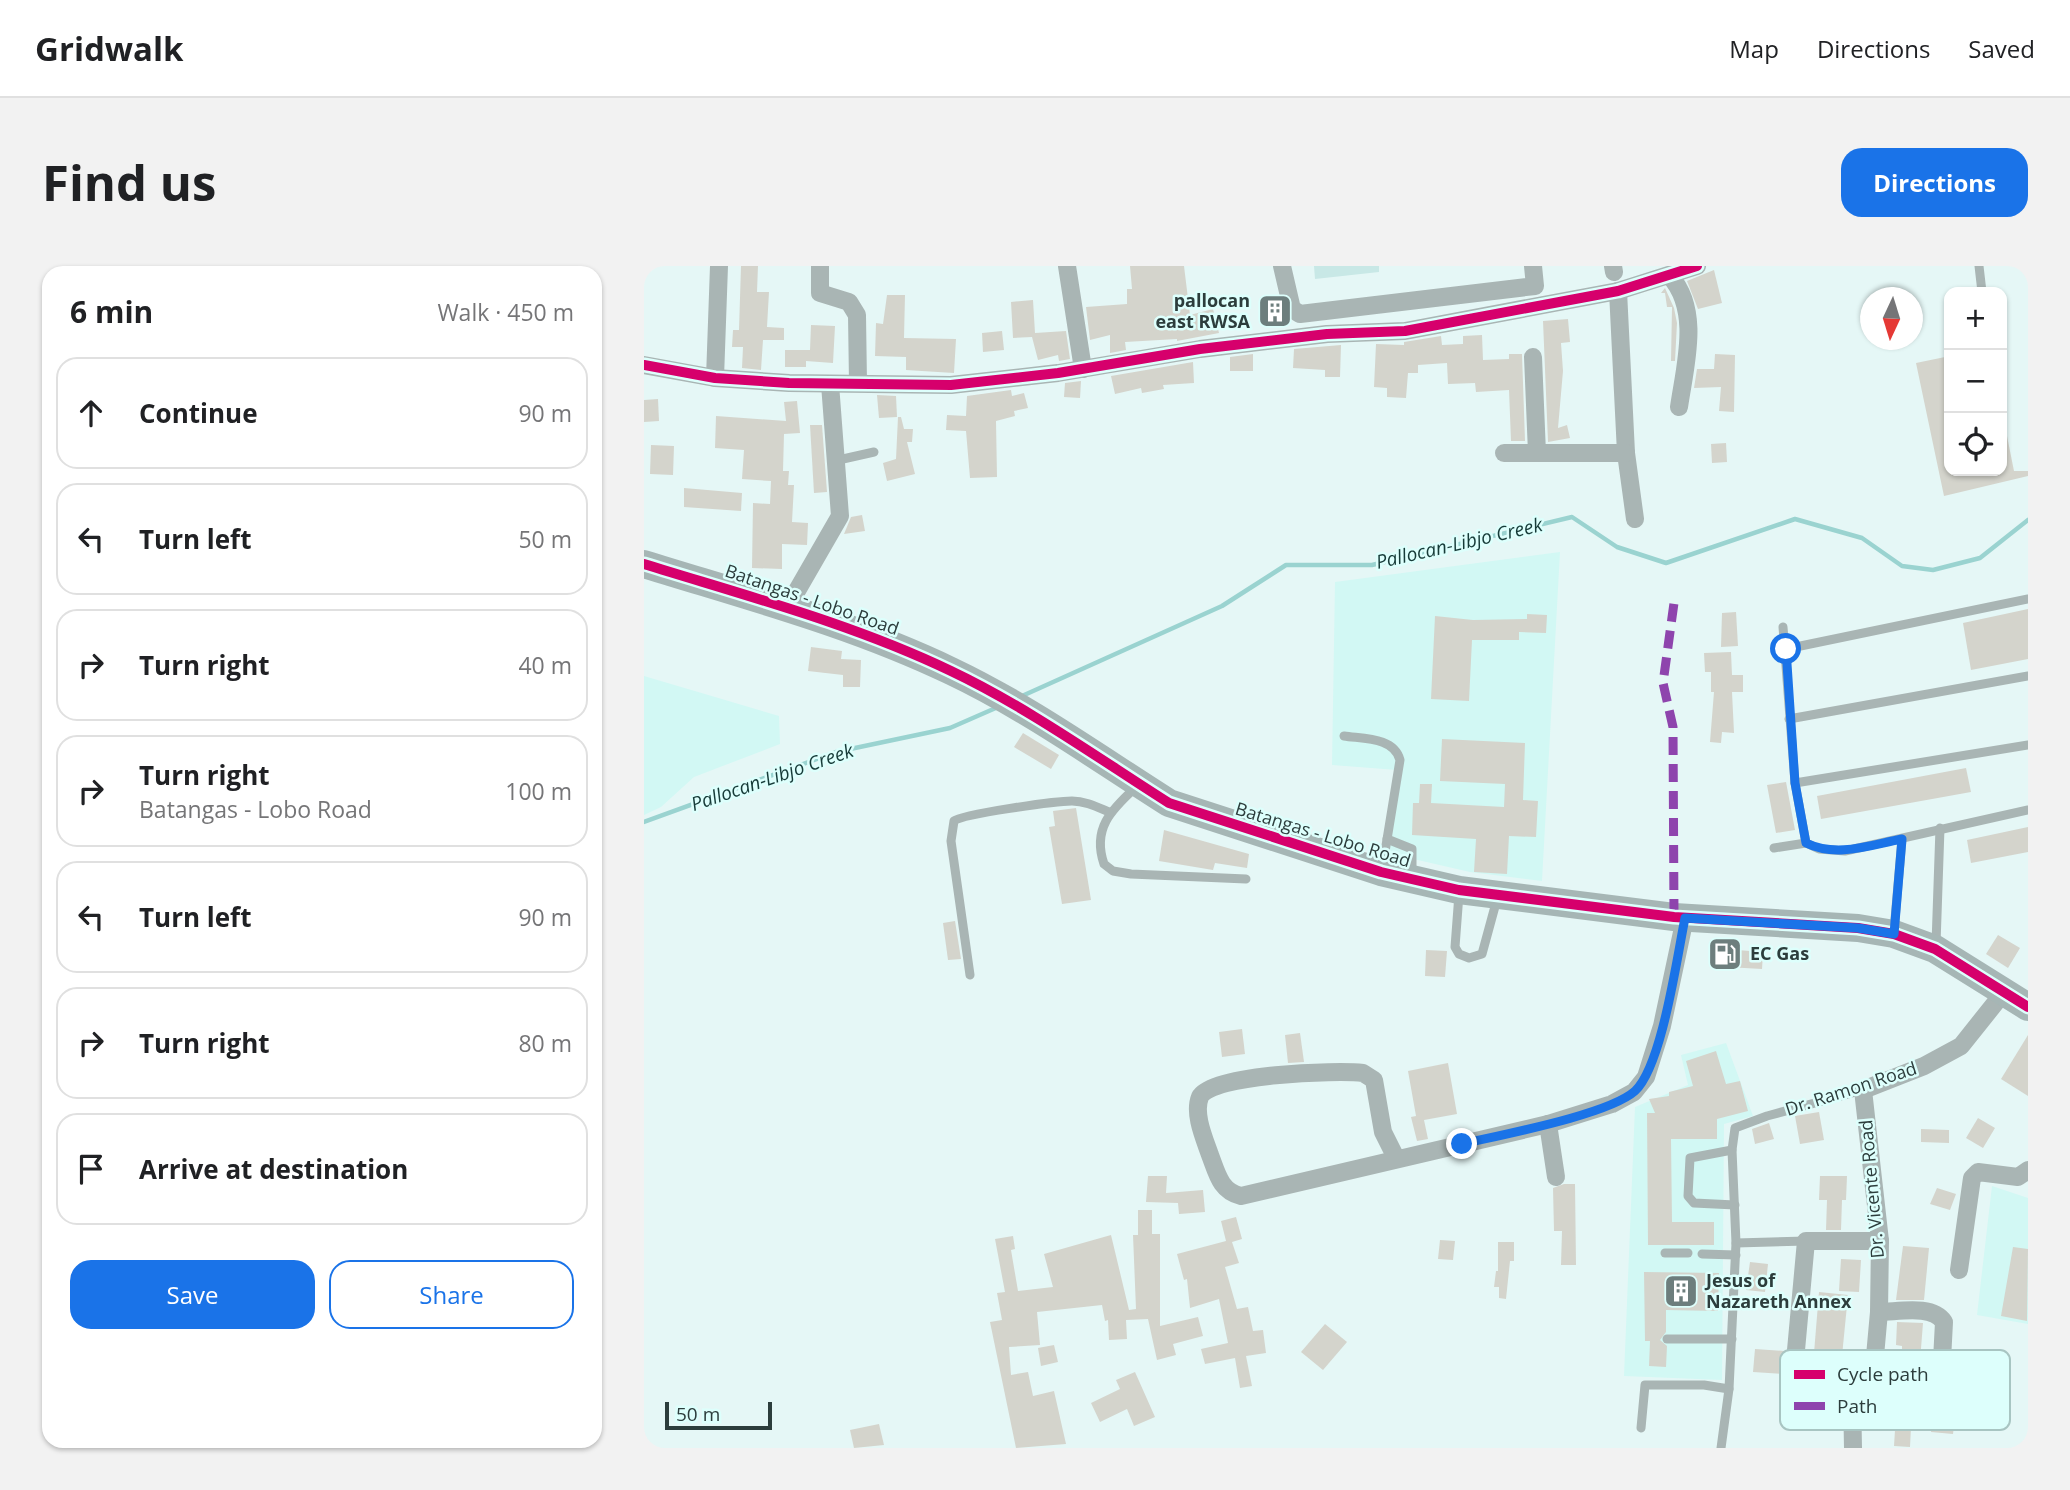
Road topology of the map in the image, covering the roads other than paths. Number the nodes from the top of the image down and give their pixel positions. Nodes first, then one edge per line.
1 (719, 266) edge
2 (820, 266) edge
3 (1067, 266) edge
4 (1282, 266) edge
5 (1533, 266) edge
6 (1697, 266) edge
7 (1979, 266) edge
8 (1670, 276) junction
9 (1981, 287) edge
10 (1618, 291) junction
11 (1532, 357) dead end
12 (644, 365) edge
13 (1083, 369) junction
14 (715, 377) junction
15 (858, 383) junction
16 (830, 384) junction
17 (1679, 407) dead end
18 (874, 452) dead end
19 (1504, 453) dead end
20 (1536, 453) junction
21 (1626, 453) junction
22 (834, 461) junction
23 (1634, 519) dead end
24 (644, 564) edge
25 (2028, 599) edge
26 (787, 608) junction
27 (1783, 626) dead end
28 (1786, 649) junction
29 (2028, 676) edge
30 (1789, 719) junction
31 (1343, 736) dead end
32 (2028, 745) edge
33 (1795, 783) junction
34 (1139, 784) junction
35 (2028, 810) edge
36 (1109, 812) junction
37 (1940, 828) junction
38 (1387, 839) junction
39 (1902, 839) junction
40 (1806, 843) junction
41 (1774, 848) dead end
42 (1381, 872) junction
43 (1246, 879) dead end
44 (1412, 880) junction
45 (1459, 890) junction
46 (1498, 897) junction
47 (1685, 918) junction
48 (1894, 934) junction
49 (1936, 950) junction
50 (971, 975) dead end
51 (2004, 992) junction
52 (2028, 1007) edge
53 (1863, 1090) junction
54 (1548, 1124) junction
55 (1731, 1150) junction
56 (1396, 1158) junction
57 (2028, 1170) edge
58 (1556, 1177) dead end
59 (1735, 1205) junction
60 (1805, 1241) junction
61 (1880, 1241) junction
62 (1736, 1243) junction
63 (1665, 1253) dead end
64 (1688, 1253) dead end
65 (1702, 1254) dead end
66 (1736, 1255) junction
67 (1959, 1270) dead end
68 (1879, 1312) junction
69 (1667, 1339) dead end
70 (1732, 1339) junction
71 (1796, 1350) edge
72 (1876, 1350) edge
73 (1943, 1350) edge
74 (1730, 1389) junction
75 (1641, 1428) dead end
76 (1853, 1430) edge
77 (1721, 1448) edge
78 (1853, 1448) edge

1 - 14 street
2 - 15 street
3 - 13 street
4 - 5 street
6 - 8 street
7 - 9 lane
8 - 10 street
8 - 17 street
10 - 13 street
10 - 21 street
11 - 20 street
12 - 14 street
13 - 15 street
14 - 16 street
15 - 16 street
16 - 22 street
18 - 22 lane
19 - 20 street
20 - 21 street
21 - 23 street
22 - 26 street
24 - 26 main road, Batangas - Lobo Road
25 - 28 lane
26 - 34 main road, Batangas - Lobo Road
27 - 28 lane
28 - 30 lane
29 - 30 lane
30 - 33 lane
31 - 38 lane
32 - 33 lane
33 - 40 lane
34 - 36 lane
34 - 42 main road, Batangas - Lobo Road
35 - 37 lane
36 - 43 lane
36 - 50 lane
37 - 39 lane
37 - 49 lane
38 - 42 lane
38 - 44 lane
39 - 40 lane
39 - 48 lane
40 - 41 lane
42 - 44 main road, Batangas - Lobo Road
44 - 45 main road, Batangas - Lobo Road
45 - 46 main road, Batangas - Lobo Road
45 - 46 lane
46 - 47 main road, Batangas - Lobo Road
47 - 48 main road, Batangas - Lobo Road
47 - 54 street
48 - 49 main road, Batangas - Lobo Road
49 - 51 main road, Batangas - Lobo Road
51 - 52 main road, Batangas - Lobo Road
51 - 53 street, Dr. Ramon Road
53 - 55 lane, Dr. Ramon Road
53 - 61 street, Dr. Vicente Road
54 - 56 street
54 - 58 street
55 - 59 lane
55 - 59 lane
56 - 56 street
57 - 67 street
59 - 62 lane
60 - 61 street
60 - 62 lane
60 - 71 street
61 - 68 street, Dr. Vicente Road
62 - 66 lane
63 - 64 lane
65 - 66 lane
66 - 70 lane
68 - 72 street, Dr. Vicente Road
68 - 73 street
69 - 70 lane
70 - 74 lane
74 - 75 lane
74 - 77 lane
76 - 78 street, Dr. Vicente Road

